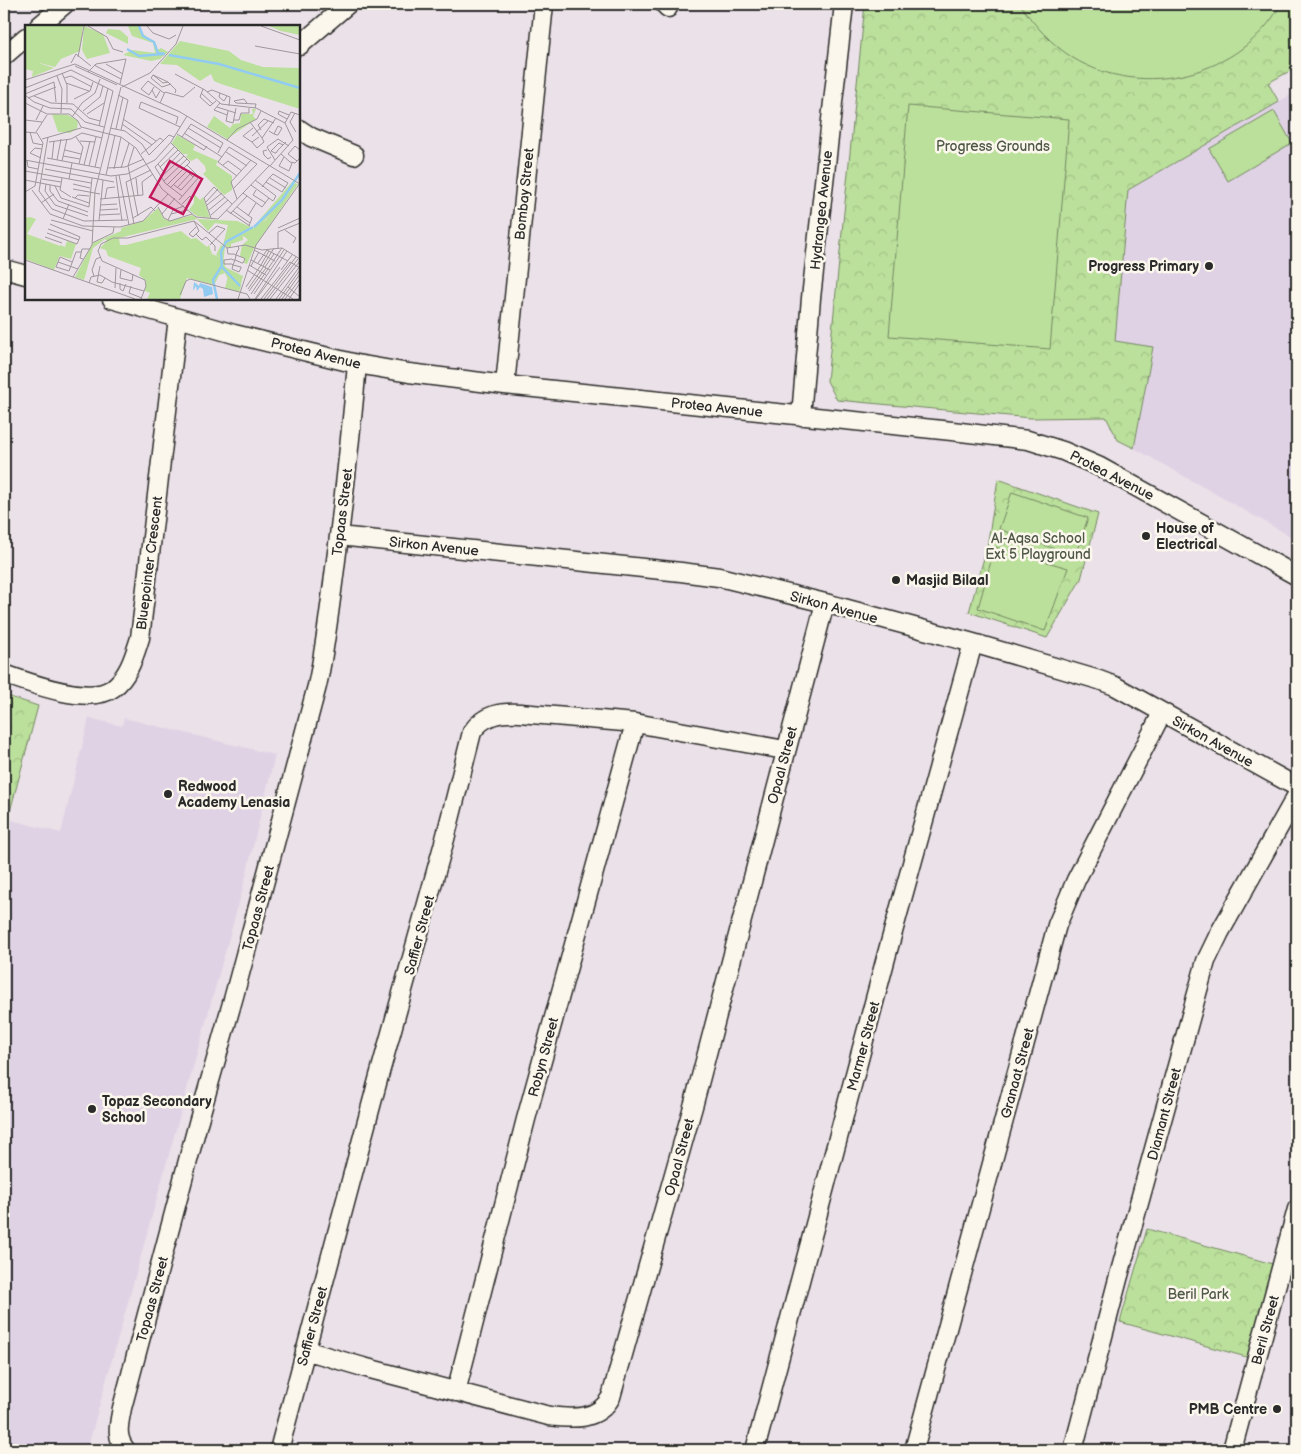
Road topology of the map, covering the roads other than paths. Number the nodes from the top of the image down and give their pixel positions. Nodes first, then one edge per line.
1 (65, 4) edge
2 (348, 4) edge
3 (544, 4) edge
4 (844, 4) edge
5 (40, 25) edge
6 (25, 38) edge
7 (300, 45) edge
8 (4, 56) edge
9 (300, 130) edge
10 (354, 155) dead end
11 (4, 269) edge
12 (25, 275) edge
13 (115, 300) edge
14 (178, 318) junction
15 (356, 364) junction
16 (505, 385) junction
17 (801, 416) junction
18 (339, 536) junction
19 (1297, 576) edge
20 (825, 603) junction
21 (972, 643) junction
22 (4, 674) edge
23 (1162, 713) junction
24 (635, 723) junction
25 (785, 750) junction
26 (1297, 787) edge
27 (1297, 795) edge
28 (1297, 1209) edge
29 (305, 1350) junction
30 (456, 1392) junction
31 (123, 1447) edge
32 (279, 1450) edge
33 (755, 1450) edge
34 (914, 1450) edge
35 (1073, 1450) edge
36 (1232, 1450) edge

1 - 5 street
2 - 7 street
3 - 16 street, Bombay Street
4 - 17 street, Hydrangea Avenue
6 - 8 street
9 - 10 street
11 - 12 street
13 - 14 street, Protea Avenue
14 - 15 street, Protea Avenue
14 - 22 street, Bluepointer Crescent
15 - 16 street, Protea Avenue
15 - 18 street, Topaas Street
16 - 17 street, Protea Avenue
17 - 19 street, Protea Avenue
18 - 20 street, Sirkon Avenue
18 - 31 street, Topaas Street
20 - 21 street, Sirkon Avenue
20 - 25 street, Opaal Street
21 - 23 street, Sirkon Avenue
21 - 33 street, Marmer Street
23 - 26 street, Sirkon Avenue
23 - 34 street, Granaat Street
24 - 25 street, Saffier Street
24 - 29 street, Saffier Street
24 - 30 street, Robyn Street
25 - 30 street, Opaal Street
27 - 35 street, Diamant Street
28 - 36 street, Beril Street
29 - 30 street, Opaal Street
29 - 32 street, Saffier Street

